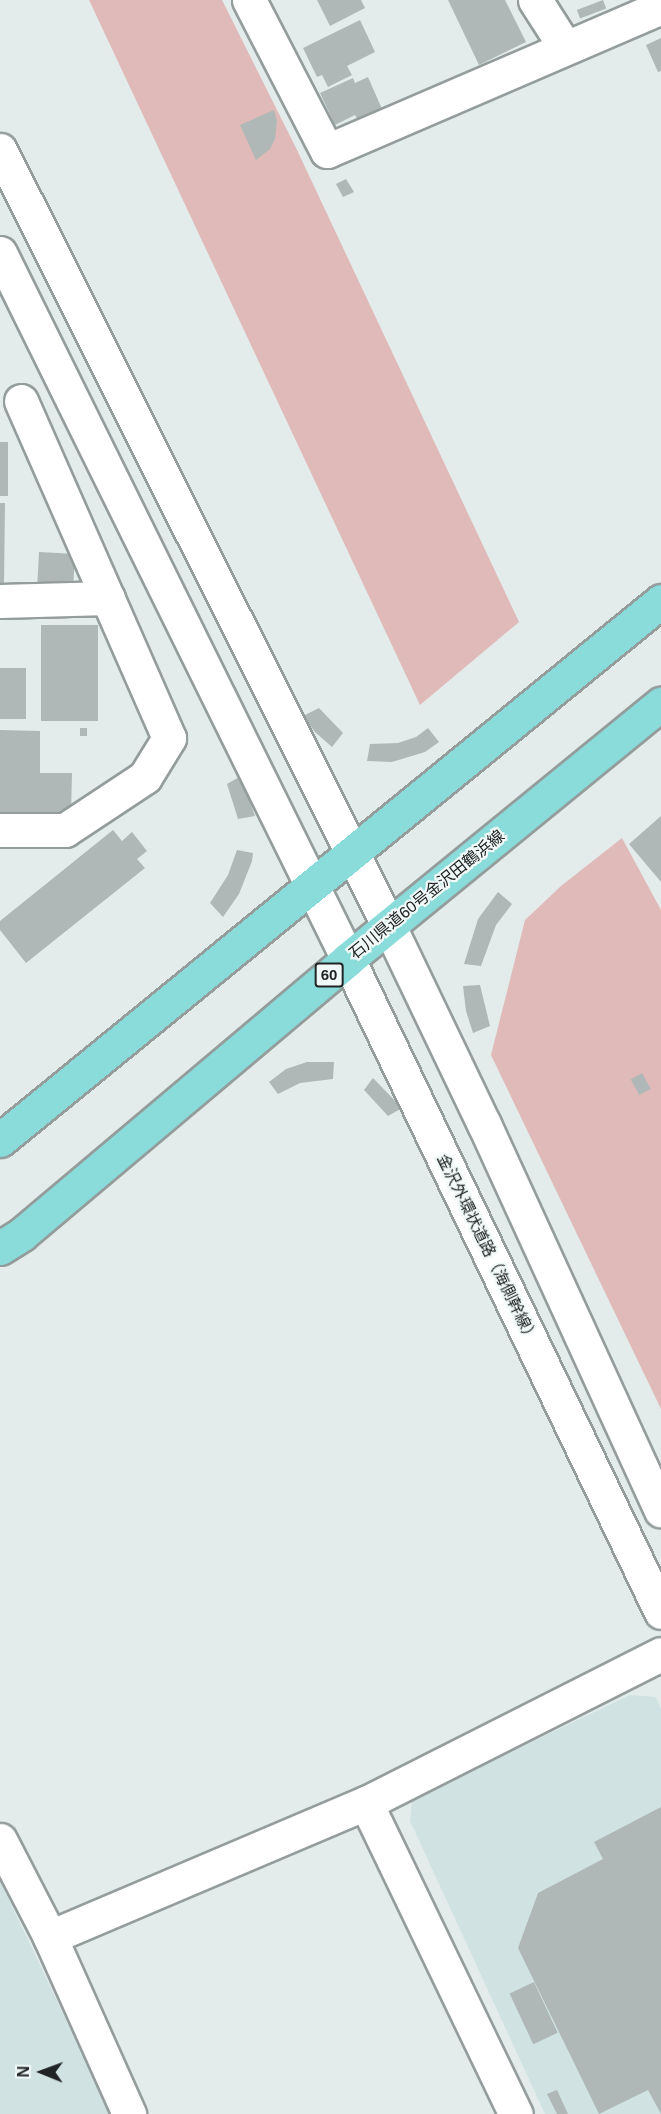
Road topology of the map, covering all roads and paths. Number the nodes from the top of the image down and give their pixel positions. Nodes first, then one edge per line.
1 (249, 0) edge
2 (536, 0) edge
3 (661, 7) edge
4 (565, 46) junction
5 (0, 150) edge
6 (0, 253) edge
7 (103, 357) junction
8 (63, 379) junction
9 (10, 401) edge
10 (108, 598) junction
11 (0, 601) edge
12 (661, 601) edge
13 (661, 704) edge
14 (0, 830) edge
15 (353, 853) junction
16 (312, 886) junction
17 (388, 926) junction
18 (348, 958) junction
19 (0, 1140) edge
20 (0, 1248) edge
21 (661, 1510) edge
22 (661, 1612) edge
23 (661, 1653) edge
24 (366, 1803) junction
25 (0, 1840) edge
26 (50, 1937) junction
27 (129, 2114) edge
28 (516, 2114) edge

1 - 4 street
2 - 4 street
3 - 4 street
5 - 7 street
6 - 8 street, 金沢外環状道路（海側幹線）
7 - 8 street
7 - 15 street
8 - 9 street
8 - 16 street, 金沢外環状道路（海側幹線）
9 - 10 street
10 - 11 street
10 - 14 street
12 - 15 main road
13 - 17 main road, 石川県道60号金沢田鶴浜線 / 60
15 - 16 main road
15 - 17 street
16 - 18 street, 金沢外環状道路（海側幹線）
16 - 19 main road
17 - 18 main road, 石川県道60号金沢田鶴浜線 / 60
17 - 21 street
18 - 20 main road, 石川県道60号金沢田鶴浜線 / 60
18 - 22 street, 金沢外環状道路（海側幹線）
23 - 24 street
24 - 26 street
24 - 28 street
25 - 26 street
26 - 27 street

